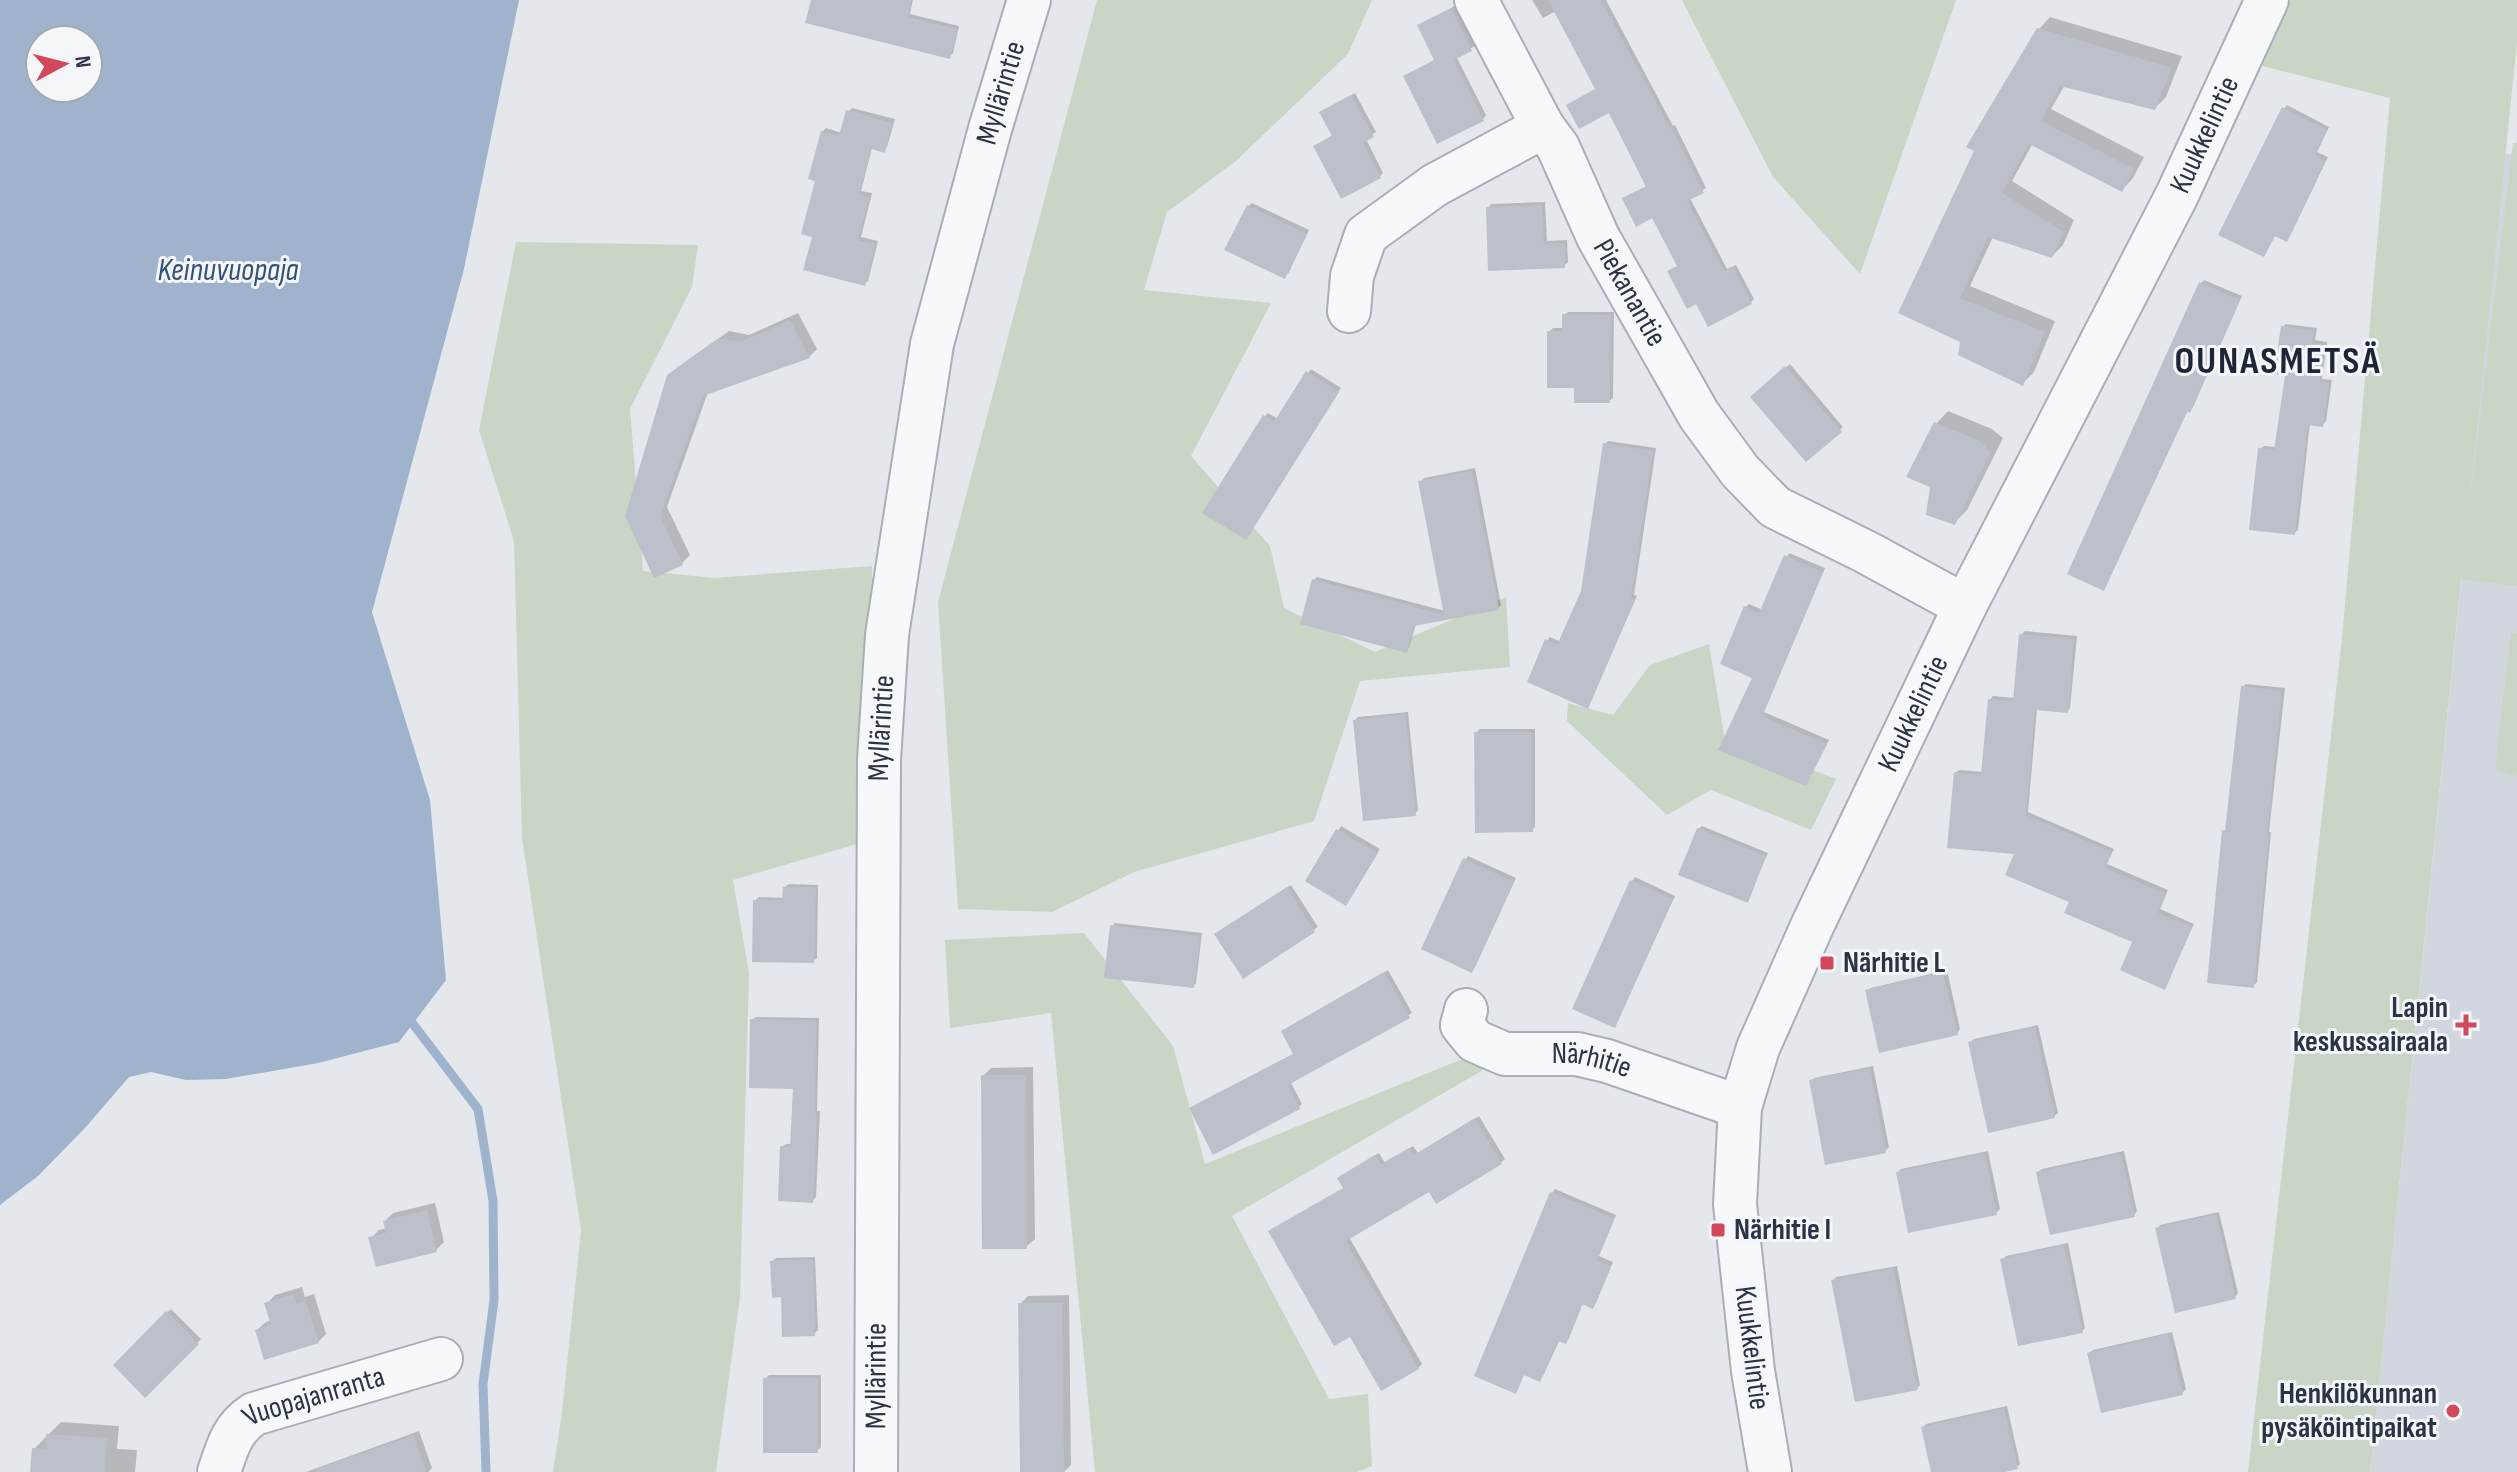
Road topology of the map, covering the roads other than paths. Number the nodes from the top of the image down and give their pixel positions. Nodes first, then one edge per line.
1 (1029, 0) edge
2 (1476, 0) edge
3 (2267, 0) edge
4 (1543, 127) junction
5 (1349, 311) dead end
6 (1965, 606) junction
7 (1466, 1010) dead end
8 (1740, 1107) junction
9 (441, 1359) dead end
10 (219, 1472) edge
11 (876, 1472) edge
12 (1770, 1472) edge

1 - 11 street, Myllärintie
2 - 4 street, Piekanantie
3 - 6 street, Kuukkelintie
4 - 5 street
4 - 6 street, Piekanantie
6 - 8 street, Kuukkelintie
7 - 8 street, Närhitie
8 - 12 street, Kuukkelintie
9 - 10 street, Vuopajanranta

